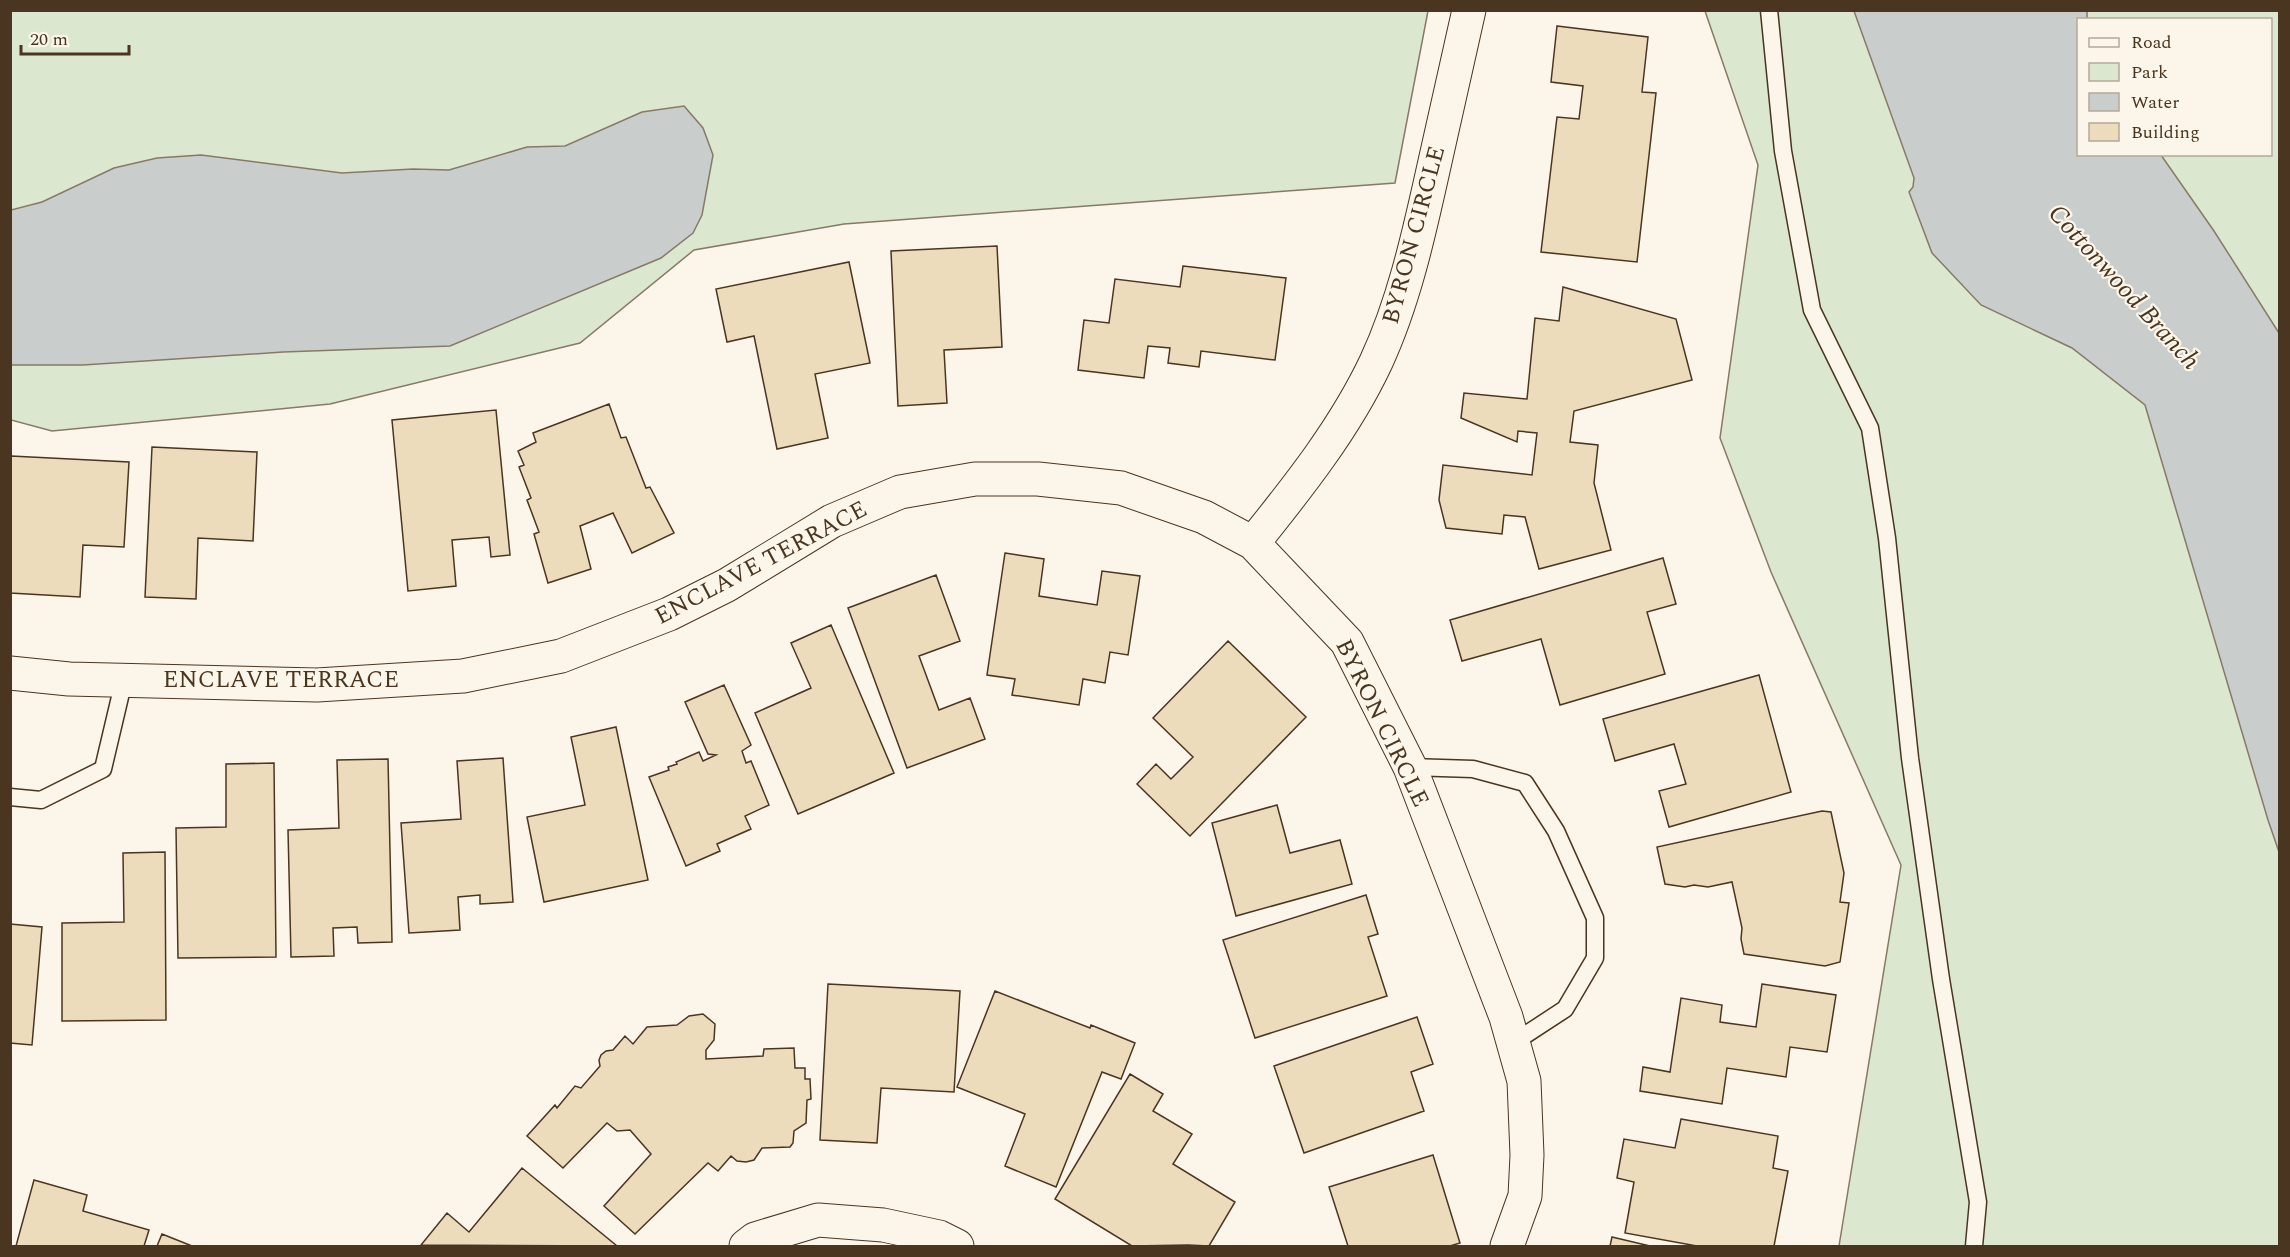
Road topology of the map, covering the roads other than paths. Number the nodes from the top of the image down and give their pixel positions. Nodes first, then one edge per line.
1 (1469, 10) edge
2 (1769, 10) edge
3 (1253, 543) junction
4 (10, 673) edge
5 (124, 680) junction
6 (1410, 767) junction
7 (10, 797) edge
8 (1513, 1044) junction
9 (746, 1246) edge
10 (957, 1246) edge
11 (1507, 1246) edge
12 (1974, 1246) edge

1 - 3 street, BYRON CIRCLE
2 - 12 lane
3 - 5 street, ENCLAVE TERRACE
3 - 6 street, BYRON CIRCLE
4 - 5 street, ENCLAVE TERRACE
5 - 7 lane
6 - 8 street, BYRON CIRCLE
6 - 8 lane
8 - 11 street, BYRON CIRCLE
9 - 10 street

